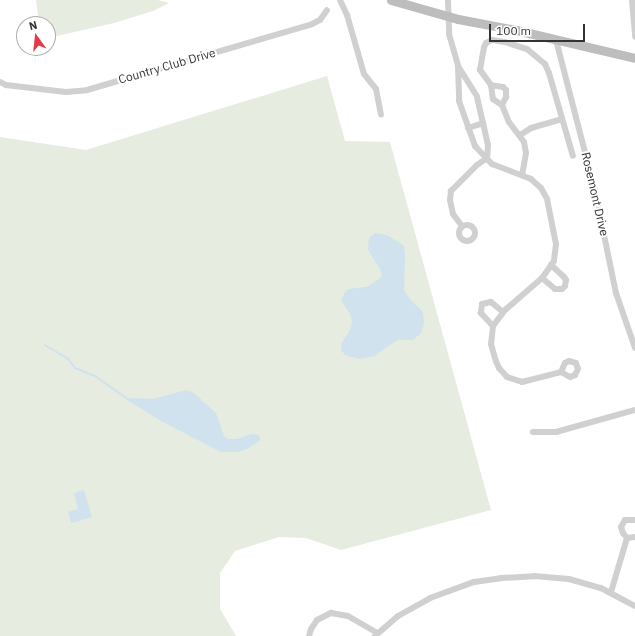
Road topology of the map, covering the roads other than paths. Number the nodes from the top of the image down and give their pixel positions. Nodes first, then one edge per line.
1 (340, 0) edge
2 (390, 0) edge
3 (448, 0) edge
4 (632, 0) edge
5 (327, 10) dead end
6 (448, 15) junction
7 (635, 37) edge
8 (556, 40) junction
9 (635, 58) edge
10 (458, 66) junction
11 (0, 82) edge
12 (491, 85) junction
13 (502, 105) junction
14 (381, 115) dead end
15 (562, 119) junction
16 (483, 123) junction
17 (468, 128) junction
18 (520, 136) junction
19 (573, 156) dead end
20 (487, 158) junction
21 (522, 176) junction
22 (462, 226) dead end
23 (551, 265) junction
24 (542, 278) junction
25 (503, 312) junction
26 (493, 326) junction
27 (635, 348) edge
28 (561, 372) dead end
29 (635, 410) edge
30 (533, 432) dead end
31 (635, 520) edge
32 (635, 537) edge
33 (627, 538) junction
34 (611, 592) junction
35 (635, 606) edge
36 (376, 635) edge
37 (309, 636) edge

1 - 14 street
2 - 6 main road
3 - 6 street
4 - 7 street
5 - 11 street, Country Club Drive
6 - 8 main road
6 - 10 street
8 - 9 main road
8 - 27 street, Rosemont Drive
10 - 16 street
10 - 17 street
12 - 13 street
12 - 13 street
12 - 15 street
13 - 18 street
15 - 18 street
15 - 19 street
16 - 17 street
16 - 20 street
17 - 20 street
18 - 21 street
20 - 21 street
20 - 22 street
21 - 23 street
23 - 24 street
23 - 24 street
24 - 25 street
25 - 26 street
25 - 26 street
26 - 28 street
29 - 30 street
31 - 33 street
32 - 33 street
33 - 34 street
34 - 35 street
34 - 36 street
36 - 37 street

